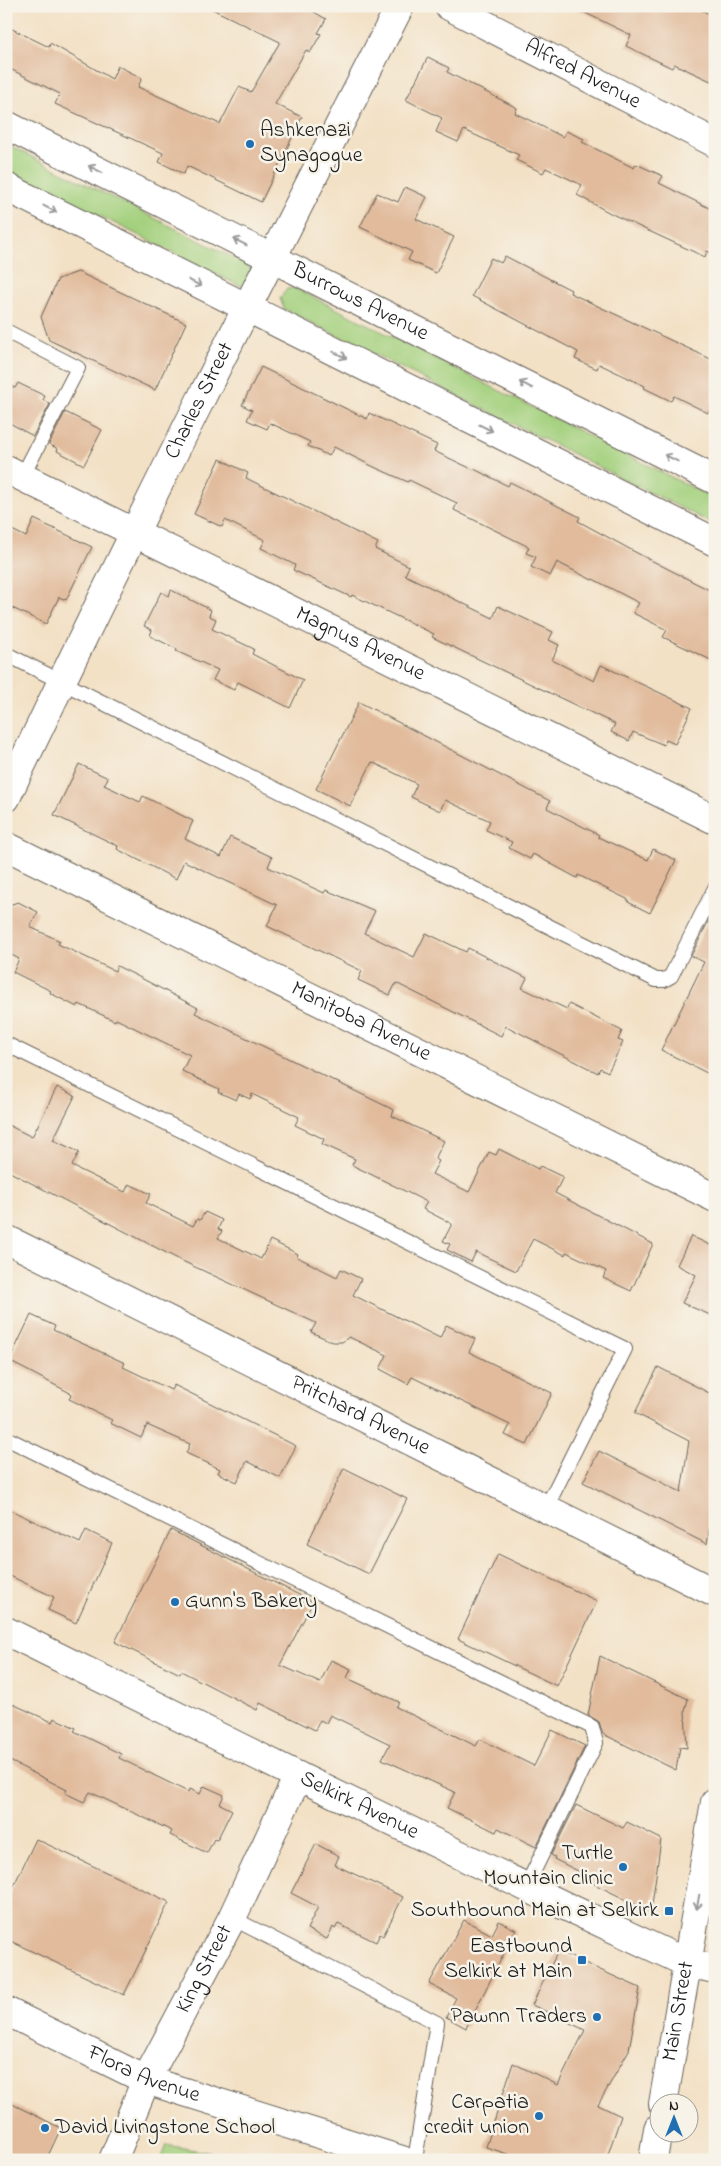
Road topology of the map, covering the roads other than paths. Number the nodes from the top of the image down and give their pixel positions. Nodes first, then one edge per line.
1 (400, 6) edge
2 (449, 6) edge
3 (6, 124) edge
4 (715, 143) edge
5 (6, 187) edge
6 (272, 258) junction
7 (246, 308) junction
8 (6, 332) edge
9 (14, 473) edge
10 (715, 480) edge
11 (135, 533) junction
12 (715, 542) edge
13 (6, 654) edge
14 (61, 681) junction
15 (6, 798) edge
16 (715, 820) edge
17 (6, 846) edge
18 (715, 888) edge
19 (6, 1044) edge
20 (715, 1198) edge
21 (6, 1239) edge
22 (6, 1438) edge
23 (546, 1508) junction
24 (715, 1593) edge
25 (6, 1632) edge
26 (298, 1776) junction
27 (715, 1802) edge
28 (526, 1887) junction
29 (232, 1918) junction
30 (687, 1963) junction
31 (715, 1969) edge
32 (6, 2011) edge
33 (146, 2080) junction
34 (665, 2094) edge
35 (656, 2144) edge
36 (113, 2160) edge
37 (402, 2160) edge
38 (415, 2160) edge
39 (653, 2160) edge

1 - 6 street, Charles Street
2 - 4 street, Alfred Avenue
6 -> 3 street, Burrows Avenue
5 -> 7 street
6 - 7 street, Charles Street
10 -> 6 street, Burrows Avenue
7 - 11 street, Charles Street
7 -> 12 street
8 - 9 lane
9 - 11 street, Magnus Avenue
11 - 14 street, Charles Street
11 - 16 street, Magnus Avenue
13 - 14 lane
14 - 15 street, Charles Street
14 - 18 lane
17 - 20 street, Manitoba Avenue
19 - 23 lane
21 - 23 street, Pritchard Avenue
22 - 28 lane
23 - 24 street, Pritchard Avenue
25 - 26 street, Selkirk Avenue
26 - 28 street, Selkirk Avenue
26 - 29 street, King Street
27 -> 30 street, Main Street
28 - 30 street, Selkirk Avenue
29 - 33 street, King Street
29 - 38 lane
30 - 31 street, Selkirk Avenue
30 - 34 street, Main Street
32 - 33 street, Flora Avenue
33 - 36 street, King Street
33 - 37 street, Flora Avenue
35 - 39 street

